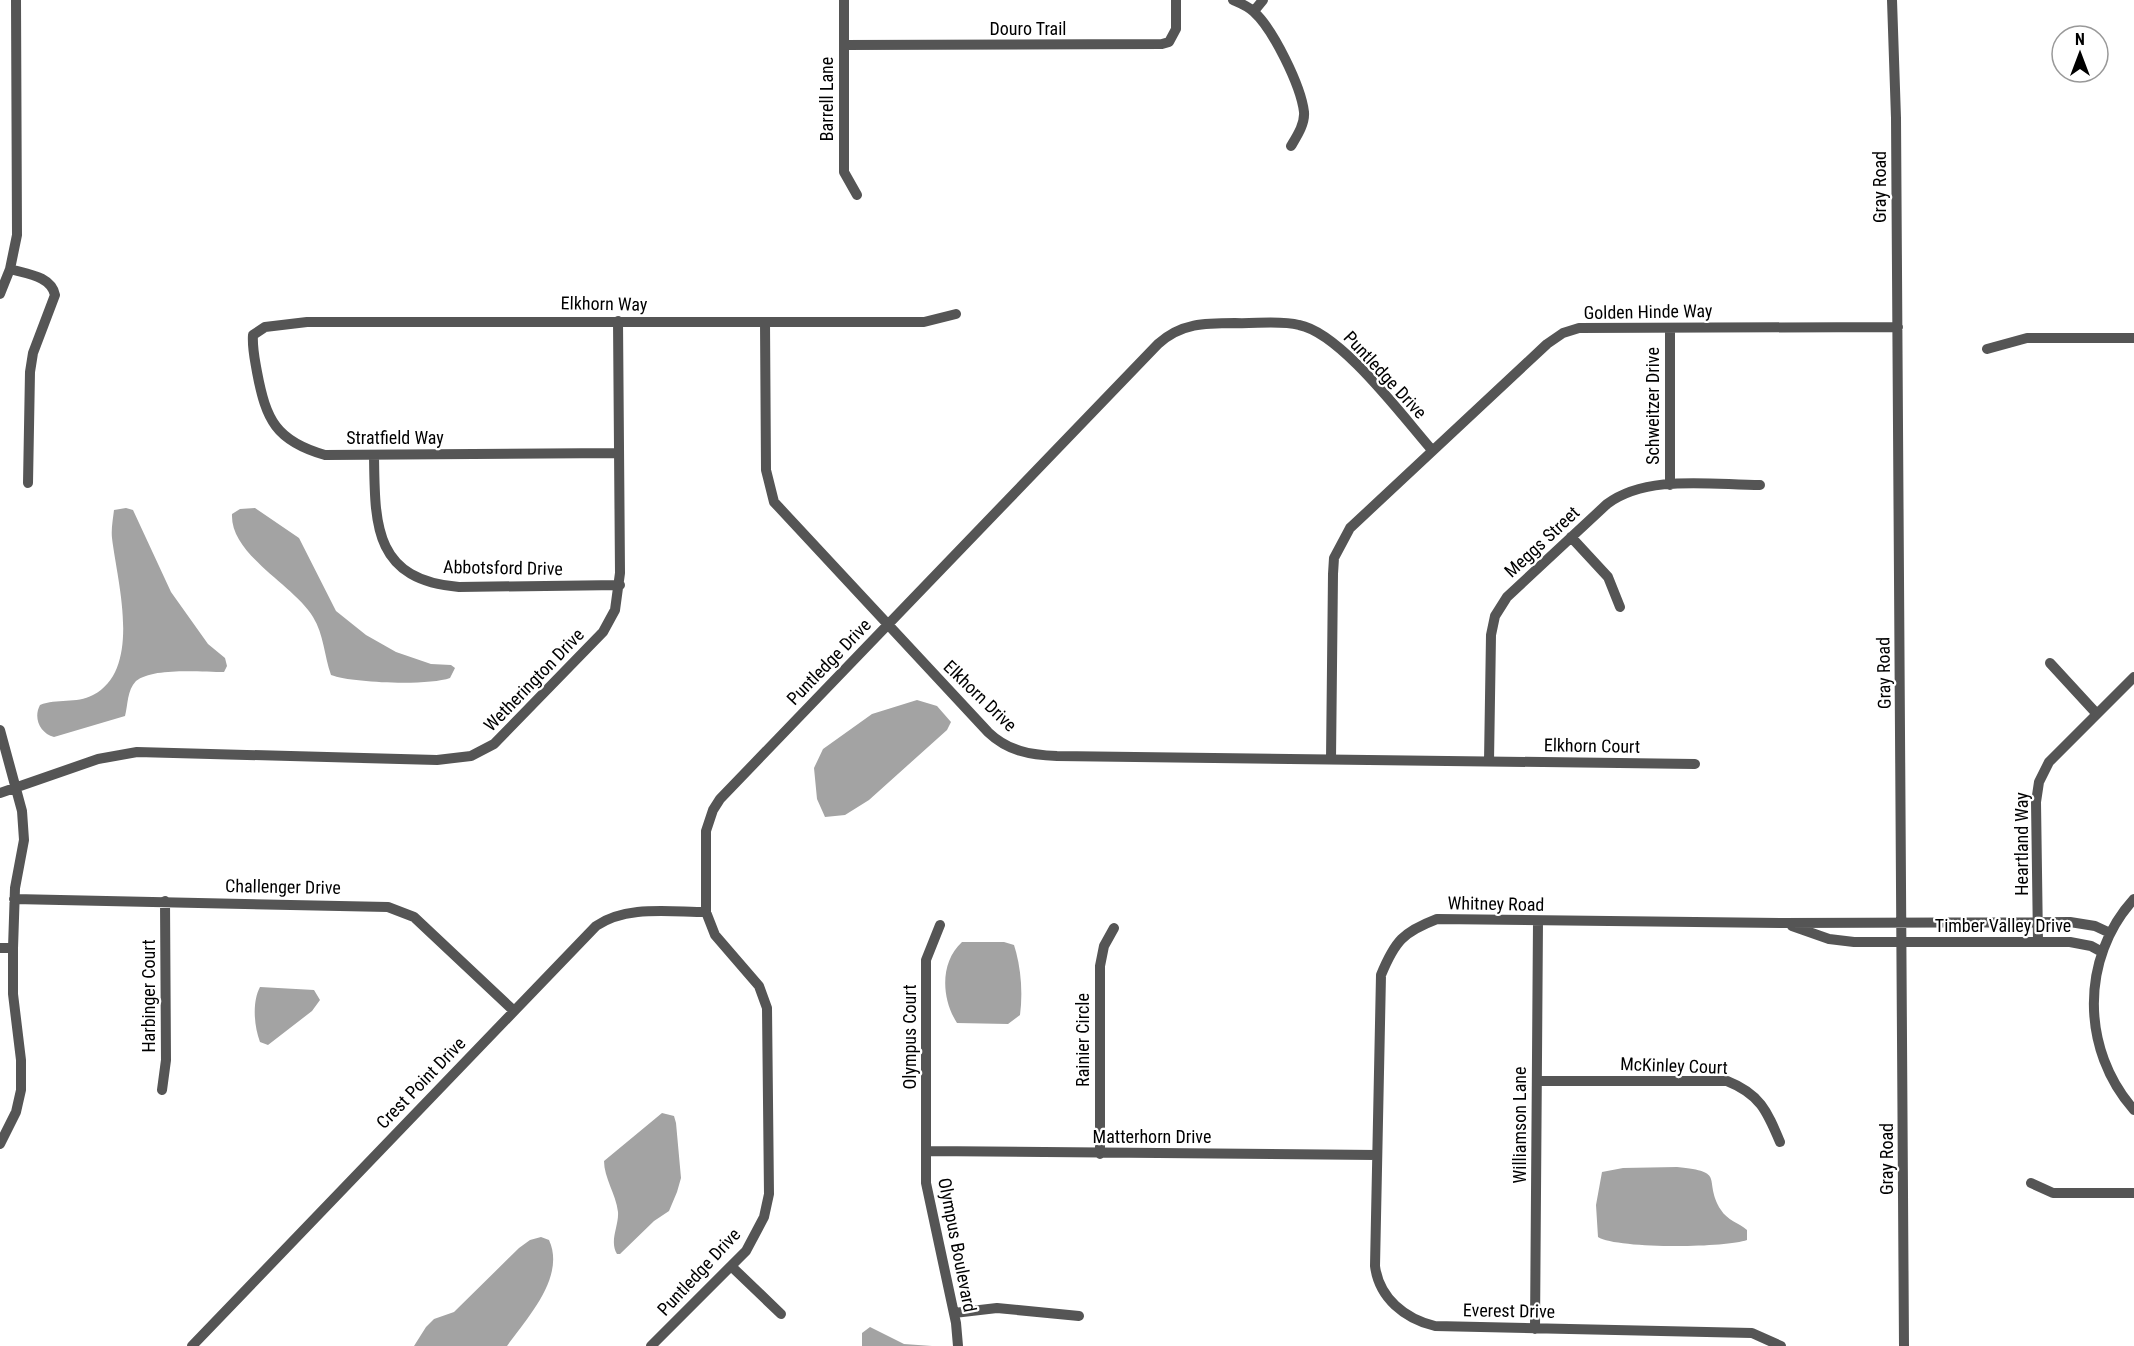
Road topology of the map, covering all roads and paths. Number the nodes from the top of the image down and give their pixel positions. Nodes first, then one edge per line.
1 (16, 0) edge
2 (844, 0) edge
3 (1176, 0) edge
4 (1233, 0) edge
5 (1263, 0) edge
6 (1892, 0) edge
7 (1254, 11) junction
8 (844, 45) junction
9 (1291, 146) dead end
10 (857, 195) dead end
11 (10, 269) junction
12 (0, 294) edge
13 (956, 314) dead end
14 (618, 321) junction
15 (765, 322) junction
16 (1898, 327) junction
17 (1670, 328) junction
18 (253, 335) joint
19 (2134, 338) edge
20 (1987, 349) dead end
21 (1432, 450) junction
22 (619, 453) junction
23 (374, 455) junction
24 (28, 483) dead end
25 (1670, 485) junction
26 (1760, 485) dead end
27 (1571, 537) junction
28 (620, 585) junction
29 (1620, 607) dead end
30 (887, 625) junction
31 (2050, 663) dead end
32 (2134, 677) edge
33 (2096, 713) junction
34 (0, 730) edge
35 (1331, 759) junction
36 (1489, 761) junction
37 (1695, 764) dead end
38 (16, 788) junction
39 (0, 793) edge
40 (14, 898) junction
41 (2134, 898) edge
42 (165, 901) junction
43 (706, 912) junction
44 (1538, 921) junction
45 (2038, 922) junction
46 (1783, 923) junction
47 (1903, 923) junction
48 (940, 925) dead end
49 (1114, 928) dead end
50 (2110, 933) junction
51 (2038, 942) junction
52 (1902, 943) junction
53 (0, 948) edge
54 (13, 948) junction
55 (2102, 952) junction
56 (513, 1010) junction
57 (1537, 1081) junction
58 (162, 1090) dead end
59 (2134, 1110) edge
60 (1780, 1142) dead end
61 (0, 1144) edge
62 (926, 1151) junction
63 (1100, 1154) junction
64 (1377, 1155) junction
65 (2031, 1183) dead end
66 (2134, 1193) edge
67 (731, 1266) junction
68 (954, 1312) junction
69 (781, 1314) dead end
70 (1079, 1317) dead end
71 (1535, 1329) junction
72 (192, 1346) edge
73 (651, 1346) edge
74 (958, 1346) edge
75 (1781, 1346) edge
76 (1904, 1346) edge

1 - 11 street
2 - 8 street, Barrell Lane
3 - 8 street, Douro Trail
4 - 7 street
5 - 7 street
6 - 16 street, Gray Road
7 - 9 street
8 - 10 street, Barrell Lane
11 - 12 street
11 - 24 street
13 - 15 street, Elkhorn Way
14 - 15 street, Elkhorn Way
14 - 18 street, Elkhorn Way
14 - 22 street, Wetherington Drive
15 - 30 street, Elkhorn Drive
16 - 17 street, Golden Hinde Way
16 - 47 street, Gray Road
17 - 21 street, Golden Hinde Way
17 - 25 street, Schweitzer Drive
18 - 23 street, Stratfield Way
19 - 20 street
21 - 30 street, Puntledge Drive
21 - 35 street, Golden Hinde Way
22 - 23 street, Stratfield Way
22 - 28 street, Wetherington Drive
23 - 28 street, Abbotsford Drive
25 - 26 street, Meggs Street
25 - 27 street, Meggs Street
27 - 29 street
27 - 36 street, Meggs Street
28 - 38 street, Wetherington Drive
30 - 35 street, Elkhorn Drive
30 - 43 street, Puntledge Drive
31 - 33 street
32 - 33 street, Heartland Way
33 - 45 street, Heartland Way
34 - 38 street
35 - 36 street, Elkhorn Drive
36 - 37 street, Elkhorn Court
38 - 39 street, Wetherington Drive
38 - 40 street
40 - 42 street, Challenger Drive
40 - 54 street
41 - 50 street
42 - 56 street, Challenger Drive
42 - 58 street, Harbinger Court
43 - 56 street, Crest Point Drive
43 - 67 street, Puntledge Drive
44 - 46 street, Whitney Road
44 - 57 street, Williamson Lane
44 - 64 street, Whitney Road
45 - 47 street, Timber Valley Drive
45 - 50 street, Timber Valley Drive
45 - 51 street, Heartland Way
46 - 47 street, Whitney Road
46 - 52 street, Whitney Road
47 - 52 street, Gray Road
48 - 62 street, Olympus Court
49 - 63 street, Rainier Circle
50 - 55 street
51 - 52 street, Timber Valley Drive
51 - 55 street, Timber Valley Drive
52 - 76 street, Gray Road
53 - 54 street
54 - 61 street
55 - 59 street
56 - 72 street, Crest Point Drive
57 - 60 street, McKinley Court
57 - 71 street, Williamson Lane
62 - 63 street, Matterhorn Drive
62 - 68 street, Olympus Boulevard
63 - 64 street, Matterhorn Drive
64 - 71 street, Everest Drive
65 - 66 street
67 - 69 street
67 - 73 street, Puntledge Drive
68 - 70 street
68 - 74 street, Olympus Boulevard
71 - 75 street, Everest Drive

